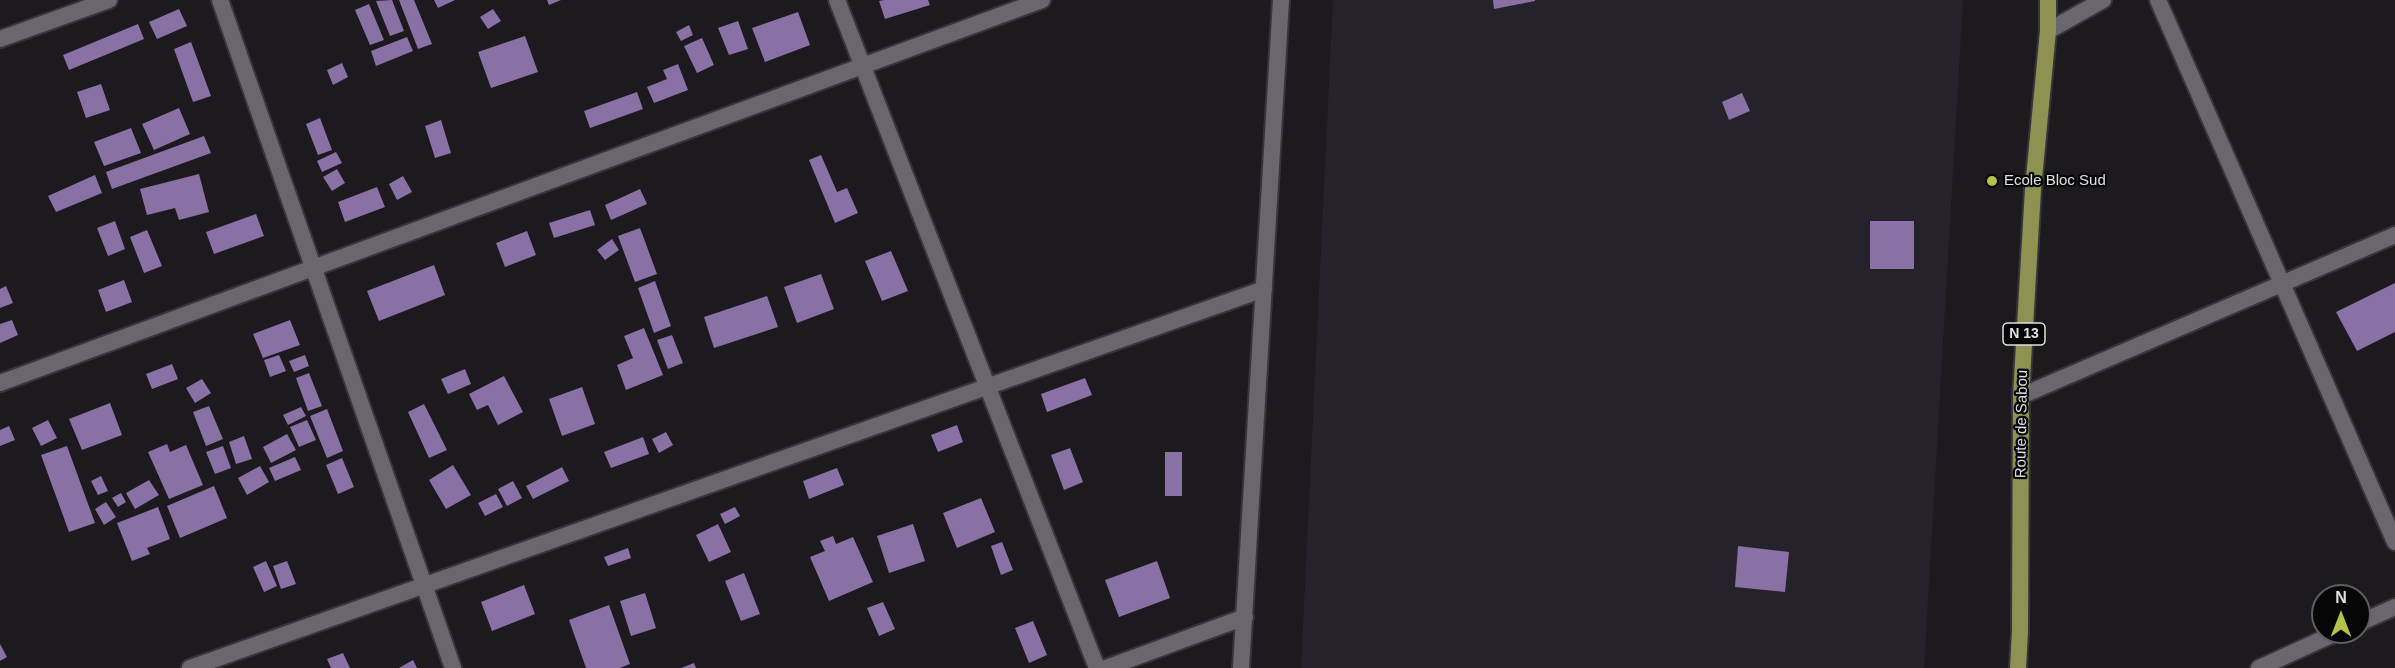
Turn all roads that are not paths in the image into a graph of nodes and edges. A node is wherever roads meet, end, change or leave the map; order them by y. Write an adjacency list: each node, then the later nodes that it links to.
1 (109, 0): 10 (street)
2 (220, 0): 13 (street)
3 (837, 0): 11 (street)
4 (1042, 0): 11 (street)
5 (1281, 0): 15 (street)
6 (2048, 0): 9 (main road, Route de Sabou / N 13)
7 (2103, 0): 9 (street)
8 (2158, 0): 14 (street)
9 (2048, 31): 18 (main road, Route de Sabou / N 13)
10 (0, 39)
11 (863, 66): 13 (street); 17 (street)
12 (2395, 235): 14 (street)
13 (314, 268): 16 (street); 20 (street)
14 (2282, 284): 18 (street); 19 (street)
15 (1264, 289): 17 (street); 22 (street)
16 (0, 383)
17 (988, 387): 20 (street); 27 (street)
18 (2020, 396): 30 (main road, Route de Sabou / N 13)
19 (2395, 542)
20 (424, 585): 25 (street); 26 (street)
21 (2395, 607): 23 (street)
22 (1245, 617): 28 (street); 29 (street)
23 (2371, 618)
24 (2312, 644): 31 (street)
25 (190, 668)
26 (453, 668)
27 (1097, 668)
28 (1106, 668)
29 (1241, 668)
30 (2018, 668)
31 (2259, 668)

